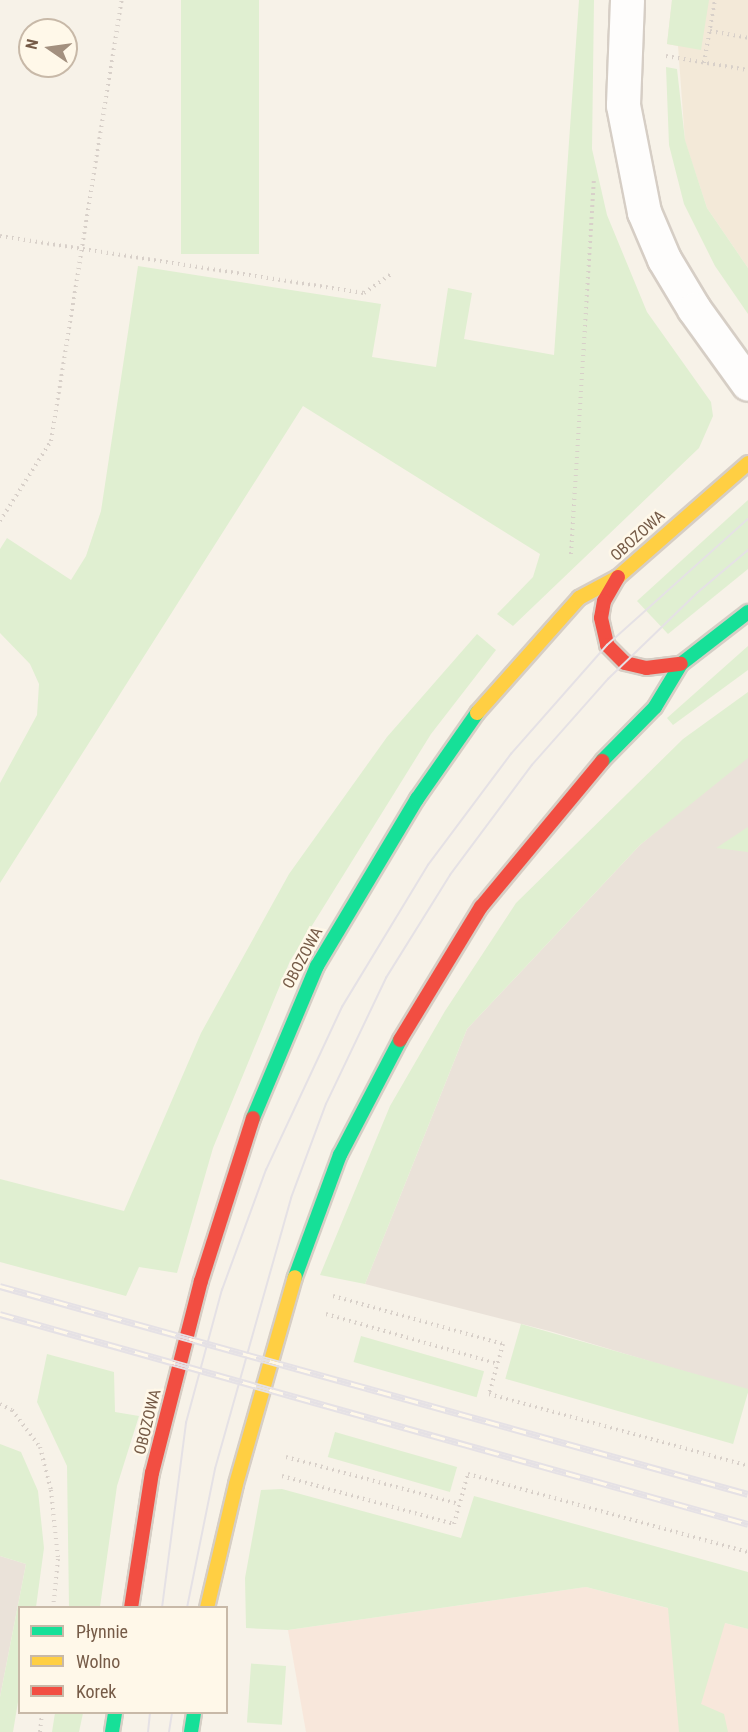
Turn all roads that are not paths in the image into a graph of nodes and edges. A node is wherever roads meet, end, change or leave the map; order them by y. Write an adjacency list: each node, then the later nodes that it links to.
1 (627, 0): 2 (street)
2 (748, 384)
3 (748, 463): 4 (street, OBOZOWA)
4 (618, 577): 6 (street); 7 (street, OBOZOWA)
5 (748, 612): 6 (street)
6 (681, 664): 8 (street)
7 (131, 1606)
8 (207, 1606)
9 (115, 1714): 11 (street)
10 (194, 1714): 12 (street)
11 (112, 1732)
12 (191, 1732)

